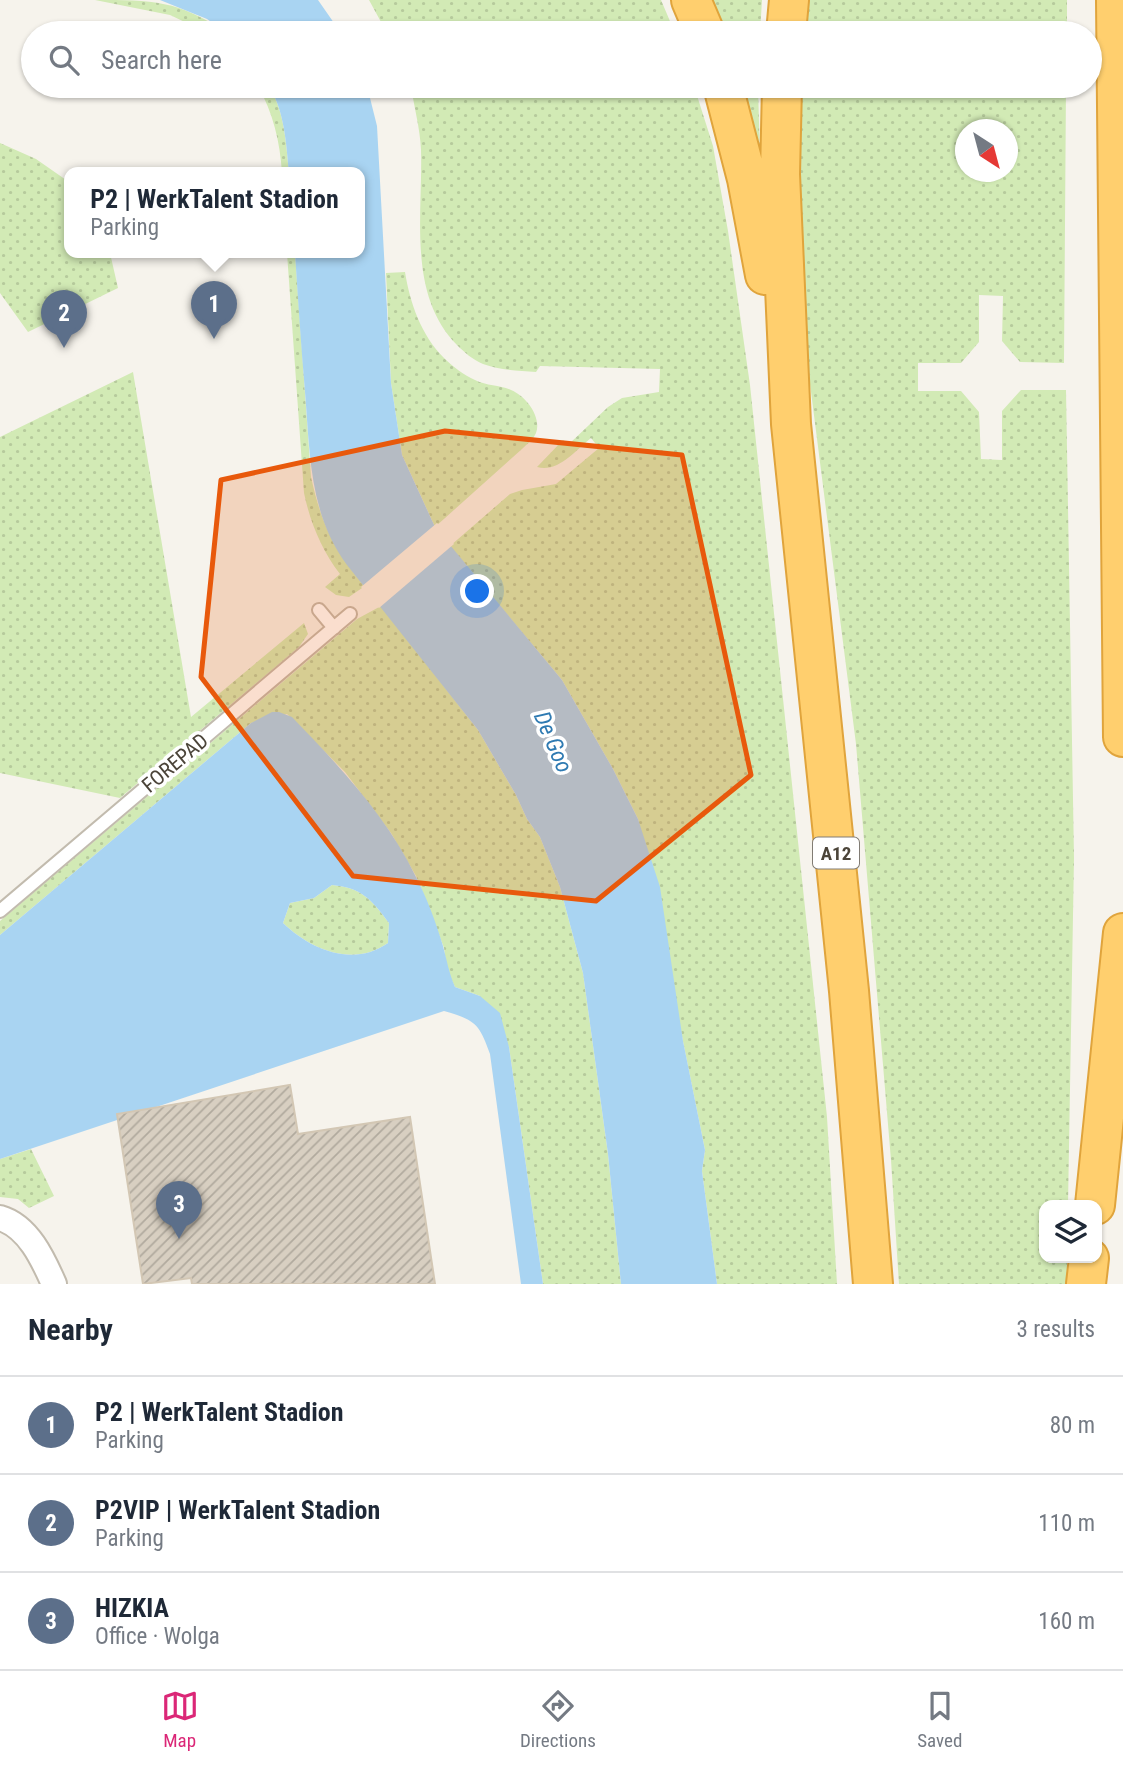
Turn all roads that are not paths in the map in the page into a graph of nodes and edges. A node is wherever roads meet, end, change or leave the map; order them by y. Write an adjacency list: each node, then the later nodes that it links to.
1 (691, 0): 4 (highway)
2 (789, 0): 5 (highway)
3 (1116, 0): 12 (highway)
4 (700, 21)
5 (787, 21)
6 (726, 98): 8 (highway, A12)
7 (782, 98): 8 (highway, A12)
8 (791, 424): 19 (highway, A12)
9 (319, 610): 11 (lane)
10 (350, 614): 11 (lane, FOREPAD)
11 (334, 628): 13 (lane, FOREPAD)
12 (1123, 737)
13 (0, 911)
14 (1123, 933): 15 (highway)
15 (1096, 1200)
16 (0, 1218): 18 (street)
17 (1088, 1263): 20 (highway)
18 (54, 1284)
19 (873, 1284)
20 (1086, 1284)

